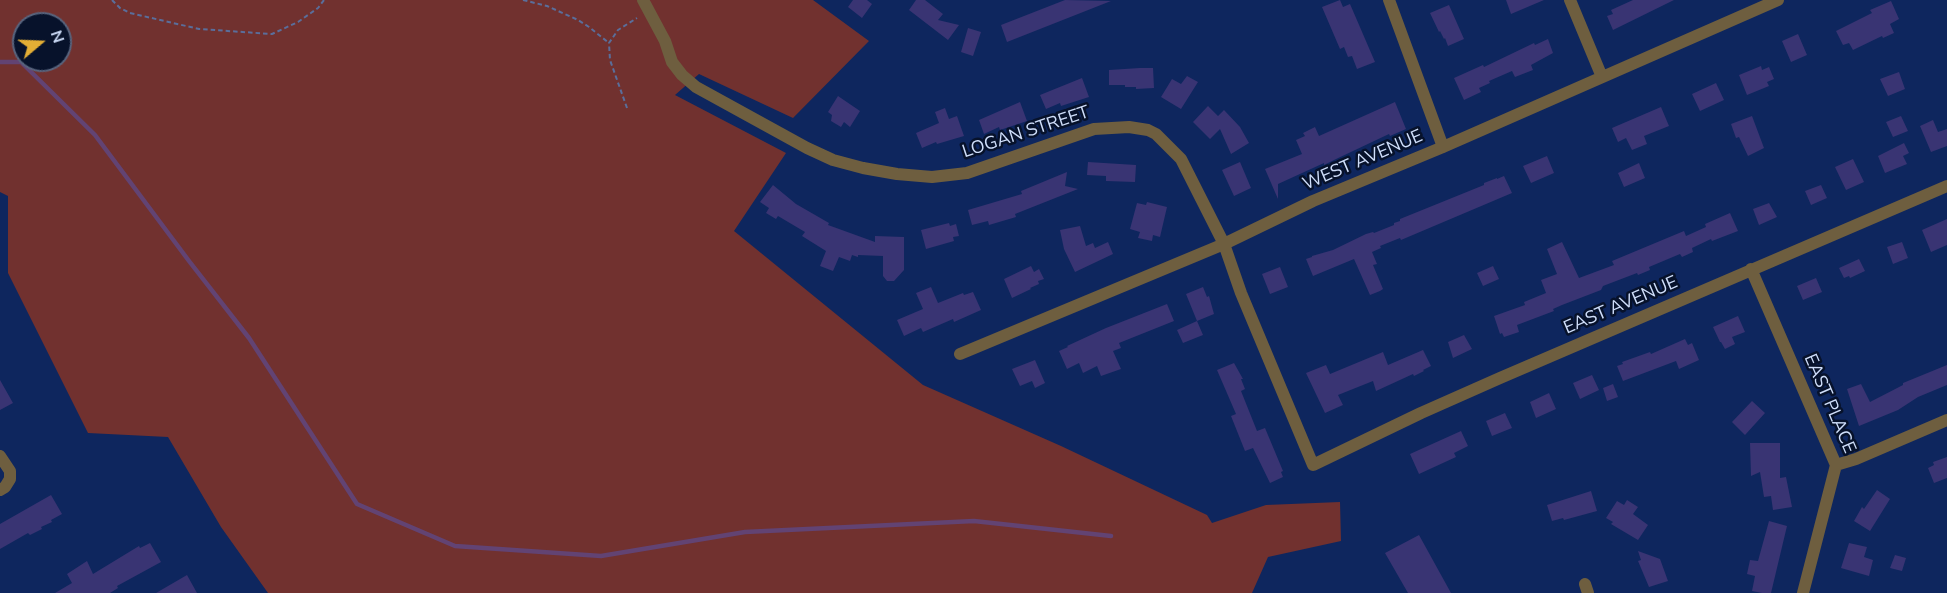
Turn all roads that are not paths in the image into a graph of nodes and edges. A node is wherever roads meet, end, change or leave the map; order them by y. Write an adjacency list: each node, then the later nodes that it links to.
1 (1389, 0): 6 (street)
2 (1570, 0): 5 (street)
3 (1778, 0): 5 (street, WEST AVENUE)
4 (647, 5): 8 (street, LOGAN STREET)
5 (1602, 77): 6 (street, WEST AVENUE)
6 (1443, 147): 8 (street, WEST AVENUE)
7 (1947, 186): 9 (street, EAST AVENUE)
8 (1224, 244): 10 (street, WEST AVENUE); 13 (street, LOGAN STREET)
9 (1751, 269): 13 (street, EAST AVENUE); 14 (street, EAST PLACE)
10 (960, 354)
11 (1947, 420): 14 (street)
12 (0, 456): 15 (street)
13 (1313, 465)
14 (1836, 465): 16 (street, EAST PLACE)
15 (0, 490)
16 (1803, 593)

